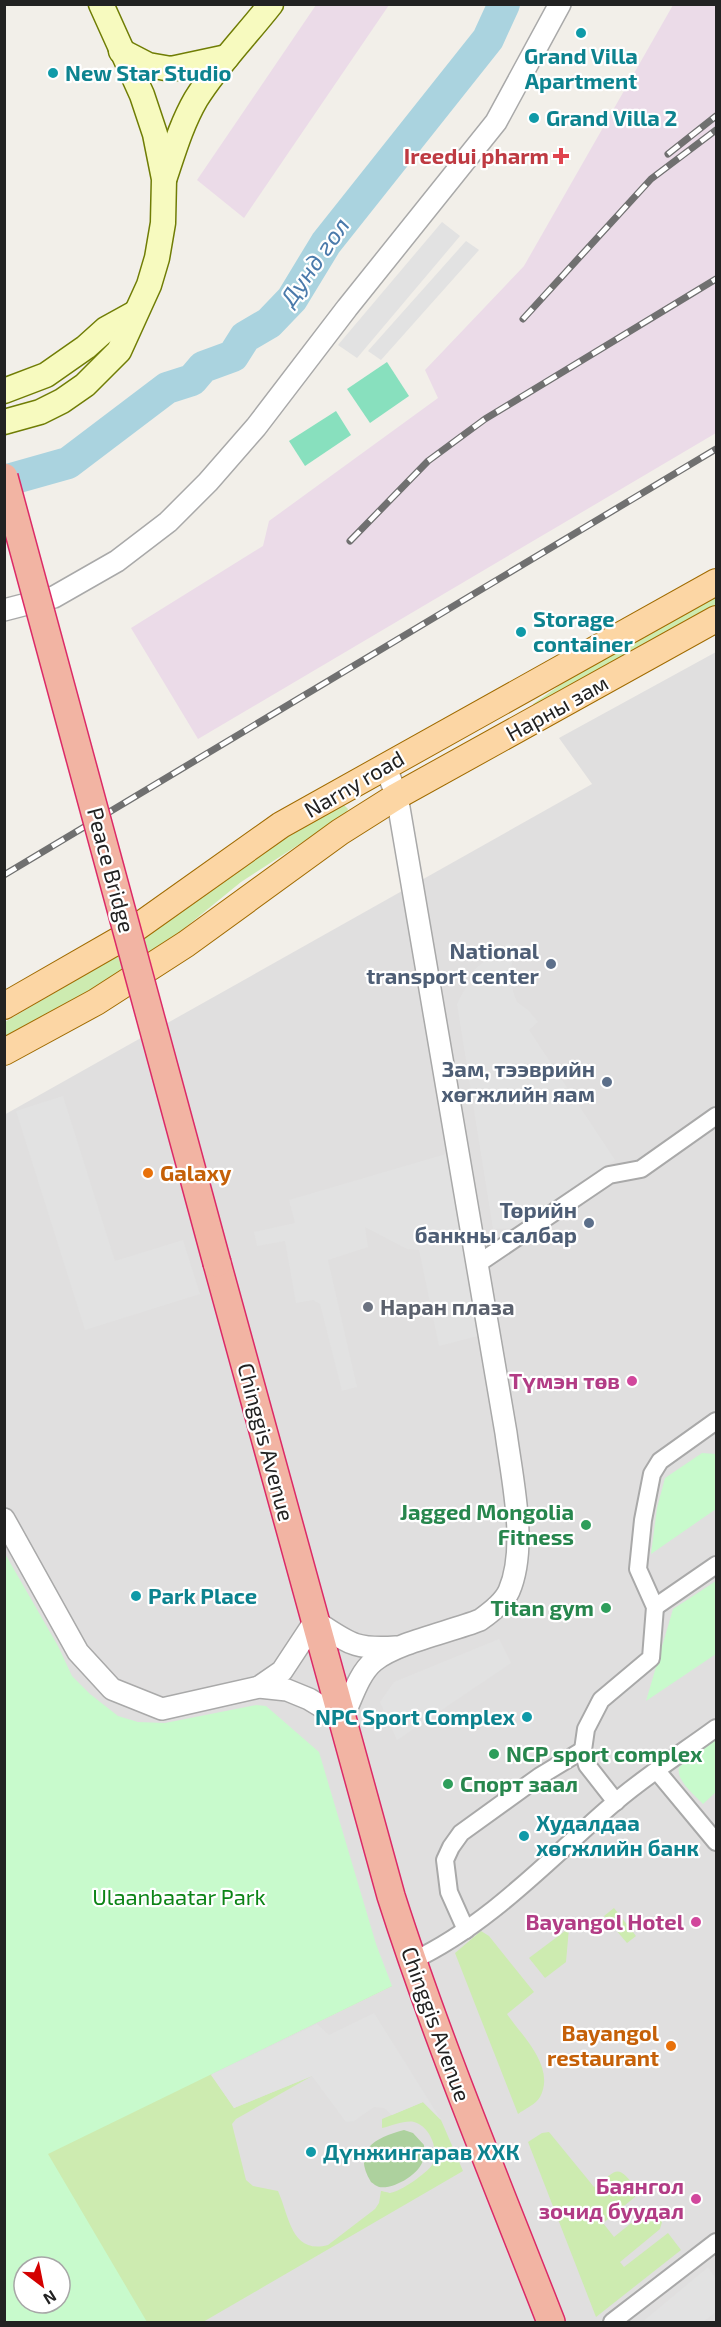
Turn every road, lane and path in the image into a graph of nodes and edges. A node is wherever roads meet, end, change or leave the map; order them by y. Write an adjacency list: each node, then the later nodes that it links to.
1 (102, 4): 4 (main road)
2 (271, 4): 5 (main road)
3 (560, 4): 12 (street)
4 (121, 51): 5 (main road); 6 (main road)
5 (226, 57): 6 (main road)
6 (164, 179): 7 (main road)
7 (135, 313): 8 (main road); 9 (main road)
8 (4, 392)
9 (4, 422)
10 (4, 477): 19 (highway, Peace Bridge, bridge)
11 (717, 582): 14 (main road, Narny road)
12 (4, 610)
13 (717, 619): 15 (main road, Нарны зам)
14 (385, 766): 15 (street); 16 (main road, Narny road)
15 (397, 796): 17 (main road, Narny road); 20 (street)
16 (4, 1006)
17 (4, 1052)
18 (717, 1116): 20 (street)
19 (218, 1263): 25 (highway, Chinggis Avenue)
20 (476, 1265): 26 (street)
21 (717, 1422): 24 (street)
22 (4, 1519): 27 (street)
23 (717, 1565): 24 (street)
24 (655, 1607): 30 (street)
25 (315, 1622): 26 (street); 27 (street); 28 (highway, Chinggis Avenue)
26 (402, 1647): 28 (street)
27 (260, 1687): 28 (street)
28 (342, 1719): 35 (highway, Chinggis Avenue)
29 (717, 1728): 31 (street)
30 (583, 1750): 32 (street); 34 (street)
31 (657, 1771): 32 (street); 33 (street)
32 (616, 1802): 34 (street)
33 (717, 1842)
34 (466, 1930): 35 (street)
35 (411, 1961): 37 (highway, Chinggis Avenue)
36 (717, 2242): 38 (street)
37 (551, 2322)
38 (612, 2322)

